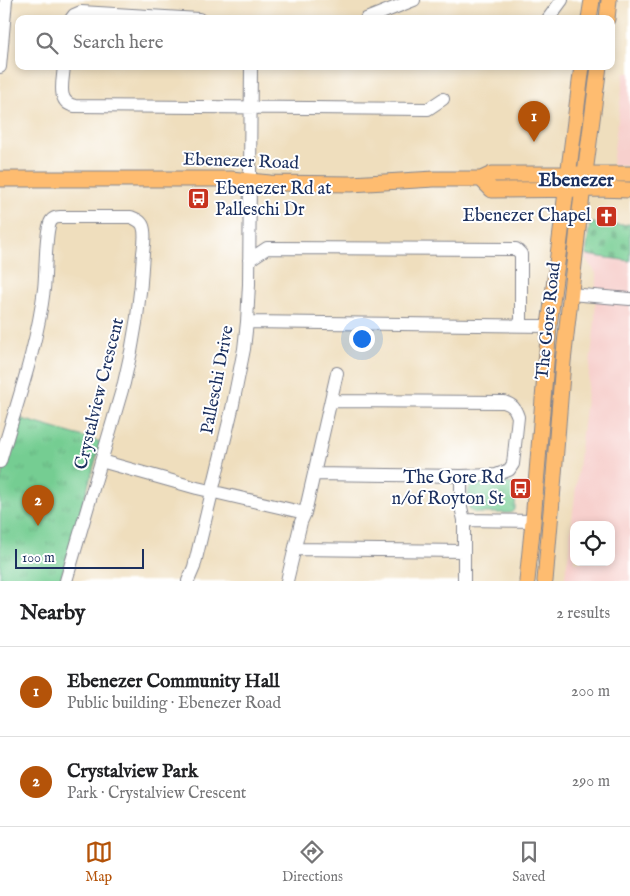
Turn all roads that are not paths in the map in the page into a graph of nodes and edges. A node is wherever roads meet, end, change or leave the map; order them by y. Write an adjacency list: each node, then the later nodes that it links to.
1 (6, 0): 12 (street)
2 (414, 0): 8 (street)
3 (562, 0): 9 (street)
4 (592, 0): 10 (main road)
5 (609, 0): 11 (main road)
6 (74, 15): 7 (street)
7 (132, 15)
8 (376, 15)
9 (551, 15)
10 (590, 15)
11 (607, 15)
12 (0, 67)
13 (64, 70): 18 (street)
14 (250, 70): 18 (street, Palleschi Drive)
15 (581, 70): 19 (main road, The Gore Road)
16 (598, 70): 20 (main road, The Gore Road)
17 (443, 98): 18 (street)
18 (250, 108): 24 (street, Palleschi Drive)
19 (568, 173): 20 (main road, Ebenezer Road); 23 (main road, Ebenezer Road); 25 (main road, The Gore Road)
20 (585, 173): 21 (main road, Ebenezer Road); 26 (main road, The Gore Road)
21 (630, 174)
22 (0, 179): 24 (main road, Ebenezer Road)
23 (481, 179): 24 (main road, Ebenezer Road); 25 (main road, Ebenezer Road)
24 (250, 181): 28 (street, Palleschi Drive)
25 (566, 189): 26 (main road, Ebenezer Road); 35 (main road, The Gore Road)
26 (583, 189): 27 (main road, Ebenezer Road); 31 (main road, The Gore Road)
27 (630, 190)
28 (250, 234): 29 (street); 30 (street, Palleschi Drive)
29 (267, 248): 30 (street); 34 (street)
30 (249, 260): 33 (street, Palleschi Drive)
31 (570, 294): 32 (street); 53 (main road, The Gore Road)
32 (630, 299)
33 (247, 322): 34 (street); 42 (street, Palleschi Drive)
34 (521, 325): 35 (street)
35 (549, 326): 45 (main road, The Gore Road)
36 (337, 373): 37 (street)
37 (331, 401): 40 (street); 41 (street)
38 (101, 461): 39 (street, Crystalview Crescent); 42 (street); 48 (street, Crystalview Crescent)
39 (0, 462)
40 (314, 474): 41 (street); 43 (street)
41 (461, 476): 44 (street)
42 (212, 492): 43 (street); 49 (street, Palleschi Drive)
43 (305, 512): 46 (street)
44 (464, 520): 45 (street); 47 (street)
45 (533, 521): 52 (main road, The Gore Road)
46 (295, 549): 47 (street); 50 (street)
47 (464, 551): 51 (street)
48 (66, 581)
49 (188, 581)
50 (287, 581)
51 (464, 581)
52 (527, 581)
53 (545, 581)

